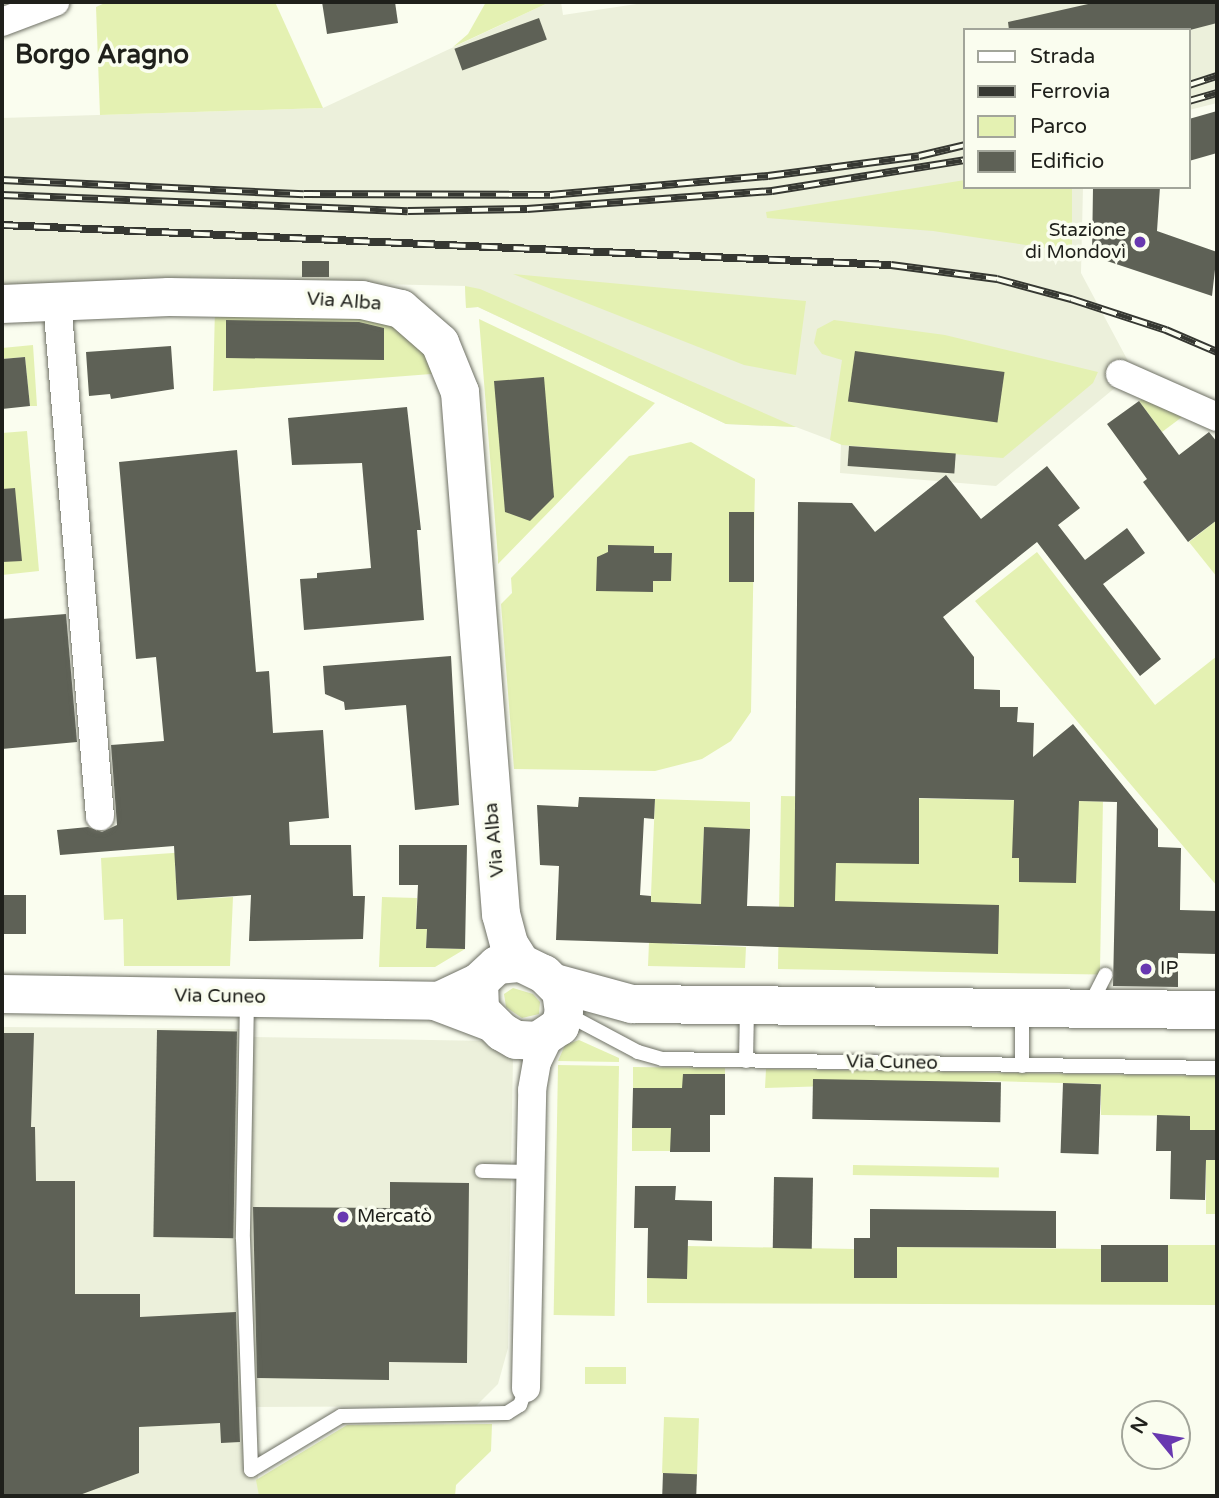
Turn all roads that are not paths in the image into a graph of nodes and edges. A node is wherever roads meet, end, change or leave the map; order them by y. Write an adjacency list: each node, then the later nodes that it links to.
1 (55, 2): 2 (street)
2 (2, 23)
3 (57, 300): 4 (main road, Via Alba); 7 (street); 8 (main road, Via Alba)
4 (2, 304)
5 (1118, 373): 6 (street)
6 (1217, 417)
7 (100, 816)
8 (496, 972): 10 (main road); 13 (main road, Via Cuneo); 19 (main road)
9 (1105, 975): 17 (lane)
10 (555, 983): 14 (main road); 19 (main road)
11 (2, 994): 12 (main road, Via Cuneo)
12 (247, 997): 13 (main road, Via Cuneo); 25 (lane)
13 (439, 1001): 19 (main road, Via Cuneo)
14 (632, 1004): 15 (main road); 19 (main road)
15 (747, 1005): 16 (main road); 20 (lane)
16 (1022, 1008): 17 (main road); 21 (lane)
17 (1088, 1009): 18 (main road)
18 (1207, 1013)
19 (538, 1029): 20 (lane, Via Cuneo); 24 (street)
20 (746, 1060): 21 (lane, Via Cuneo)
21 (1022, 1066): 22 (lane, Via Cuneo)
22 (1217, 1068)
23 (482, 1171): 24 (lane)
24 (531, 1172): 25 (street)
25 (526, 1388)

